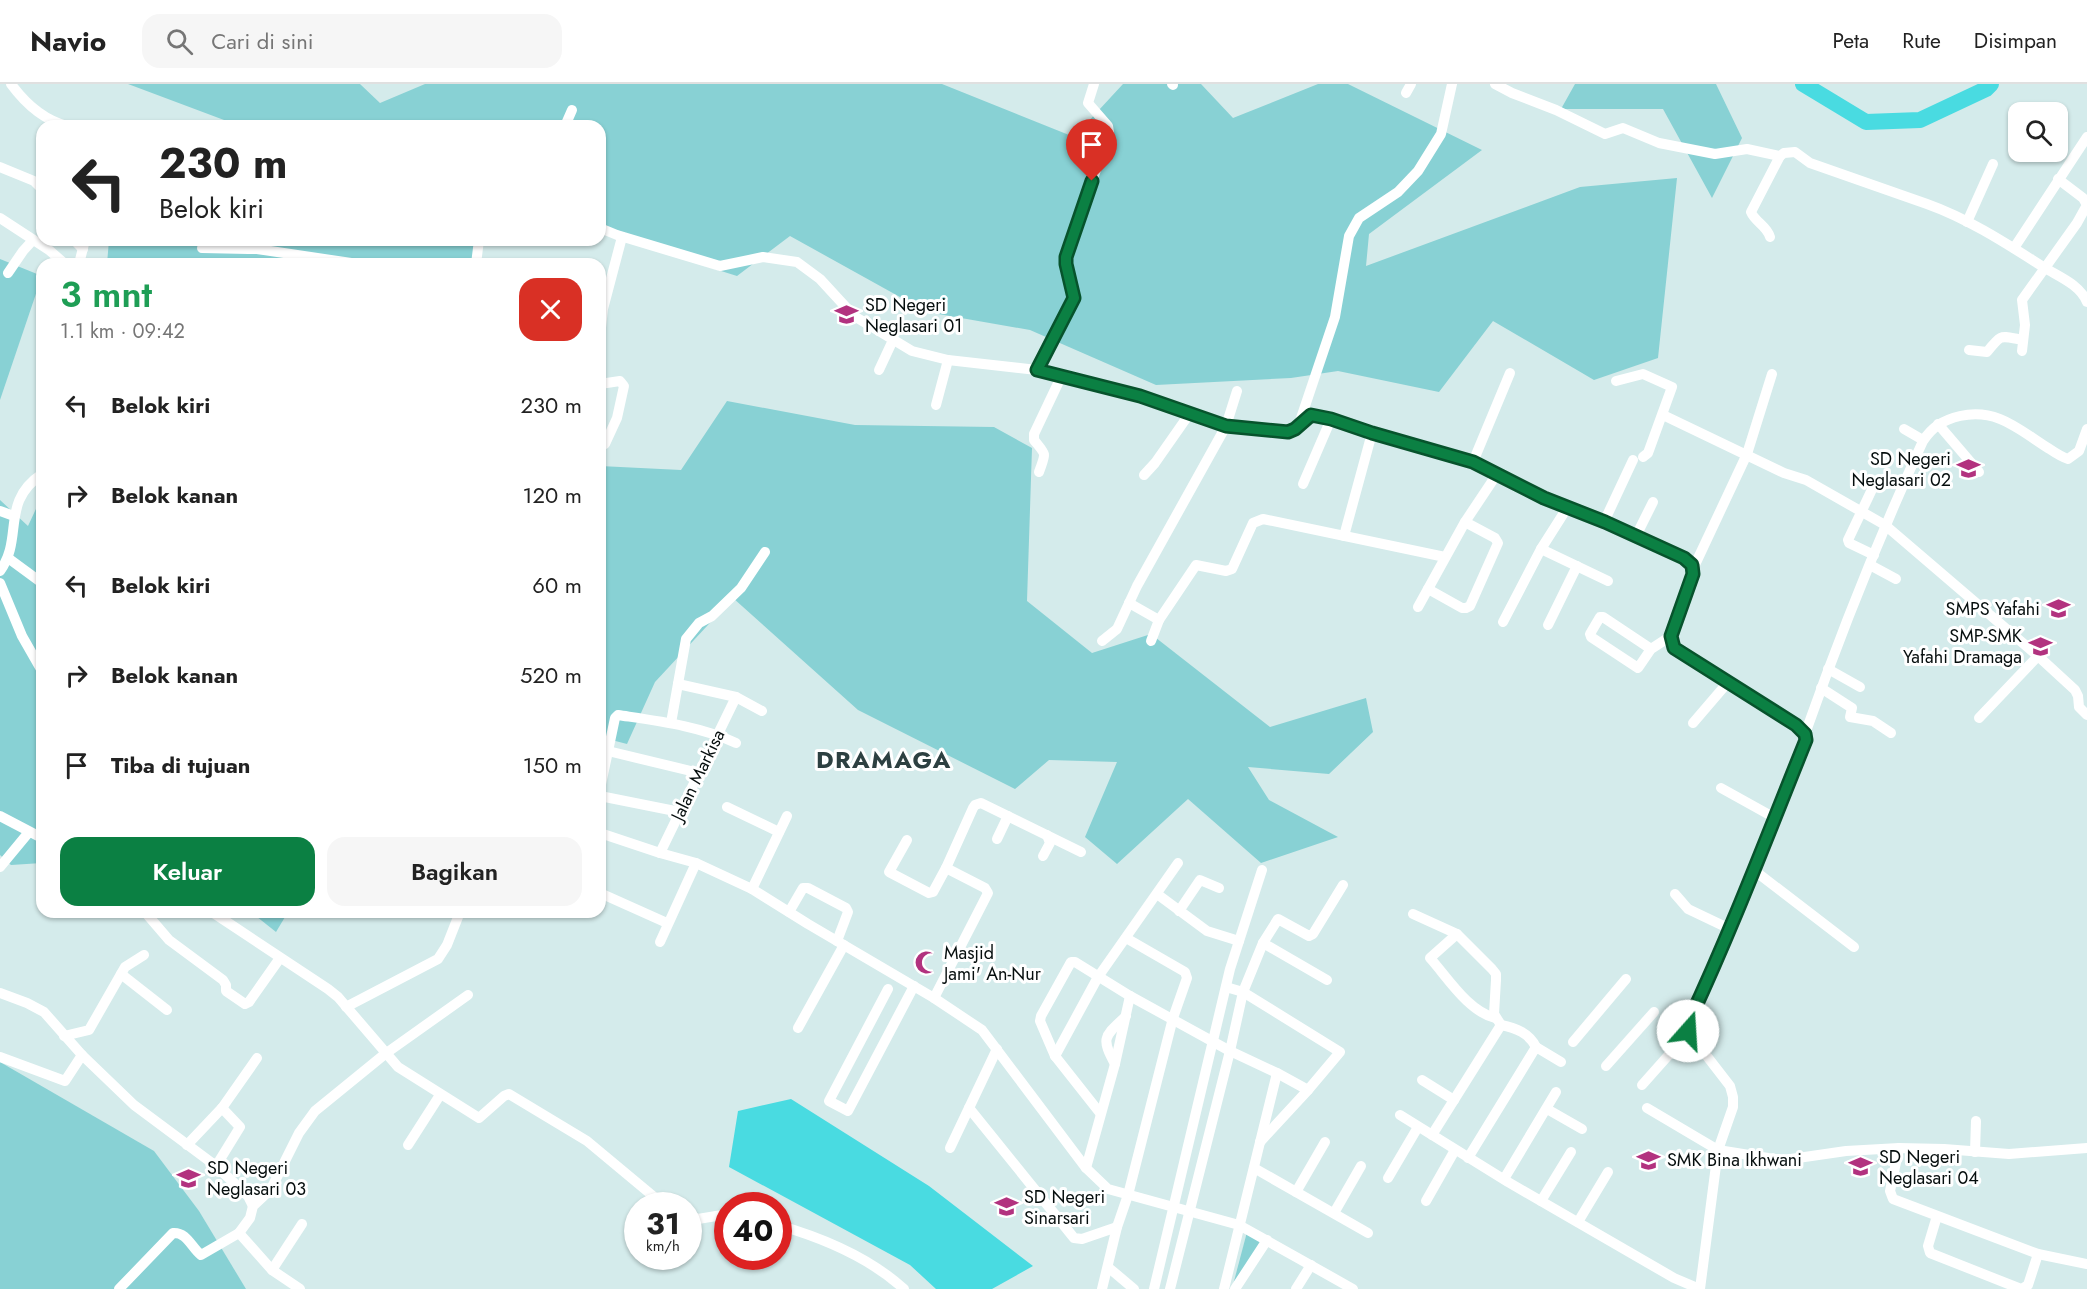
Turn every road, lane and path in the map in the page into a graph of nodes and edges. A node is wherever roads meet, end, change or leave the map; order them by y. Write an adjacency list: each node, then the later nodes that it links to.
1 (11, 84): 6 (street)
2 (1094, 84): 36 (street)
3 (1452, 84): 48 (street)
4 (1495, 84): 9 (street)
5 (572, 110): 7 (street)
6 (50, 120)
7 (568, 120)
8 (2087, 137): 12 (street)
9 (1780, 156): 15 (street); 18 (street)
10 (1993, 164): 15 (street)
11 (0, 167): 13 (street)
12 (2058, 179): 25 (street); 28 (street)
13 (36, 183)
14 (0, 218): 19 (street)
15 (1967, 222): 25 (street)
16 (606, 231): 17 (street)
17 (621, 237): 30 (street); 32 (street)
18 (1770, 237)
19 (33, 240): 20 (street); 29 (street)
20 (36, 242)
21 (43, 246): 26 (street)
22 (233, 246): 24 (street)
23 (251, 246): 27 (street)
24 (202, 248)
25 (2014, 248): 28 (street)
26 (58, 258)
27 (318, 258)
28 (2046, 268): 31 (street); 33 (street)
29 (8, 273)
30 (606, 294)
31 (2087, 302)
32 (893, 340): 34 (street); 35 (street)
33 (1969, 350)
34 (948, 360): 36 (street); 43 (street)
35 (879, 370)
36 (1037, 370): 39 (street)
37 (1510, 373): 56 (street)
38 (1772, 374): 55 (street)
39 (1061, 377): 44 (street); 57 (street)
40 (1617, 381): 45 (street)
41 (606, 383): 54 (street)
42 (1237, 391): 49 (street)
43 (936, 405)
44 (1190, 413): 49 (street); 60 (street)
45 (1663, 415): 55 (street); 70 (street)
46 (1331, 419): 48 (street); 52 (street); 63 (street)
47 (1938, 424): 51 (street); 53 (street); 58 (street)
48 (1299, 425): 49 (street)
49 (1226, 426): 87 (street)
50 (1904, 429): 53 (street)
51 (2087, 429)
52 (1372, 433): 56 (street); 72 (street)
53 (1923, 440): 71 (street)
54 (606, 442)
55 (1746, 454): 67 (street); 80 (street)
56 (1473, 462): 59 (street)
57 (1039, 472)
58 (1979, 472)
59 (1497, 474): 65 (street); 69 (street)
60 (1144, 475)
61 (36, 478): 68 (street)
62 (1875, 483): 67 (street)
63 (1303, 484)
64 (1653, 502): 73 (street)
65 (1567, 508): 70 (street); 74 (street)
66 (0, 511): 68 (street)
67 (1863, 511): 71 (street); 78 (street)
68 (14, 516): 77 (street)
69 (1465, 522): 76 (street); 86 (street)
70 (1605, 522): 73 (street)
71 (1885, 525): 78 (street); 96 (street)
72 (1344, 536): 76 (street); 89 (street)
73 (1636, 536): 80 (street)
74 (1541, 549): 79 (street); 90 (street)
75 (765, 552): 100 (street)
76 (1445, 557): 86 (street)
77 (8, 558): 81 (street); 82 (street)
78 (1872, 560): 83 (street); 98 (street)
79 (1577, 566): 84 (street); 91 (street)
80 (1694, 569): 92 (street)
81 (0, 572)
82 (36, 579)
83 (1896, 579)
84 (1608, 581)
85 (0, 582): 97 (street)
86 (1428, 589): 88 (street)
87 (1129, 603): 89 (street); 93 (street)
88 (1418, 607)
89 (1160, 620): 94 (street)
90 (1503, 622)
91 (1548, 625)
92 (1671, 636): 95 (street); 99 (street)
93 (1102, 641)
94 (1151, 641)
95 (1652, 649): 95 (street)
96 (2038, 656): 105 (street); 106 (street)
97 (36, 660)
98 (1828, 669): 101 (street); 102 (street)
99 (1729, 681): 108 (street); 111 (street)
100 (678, 684): 103 (street); 107 (street)
101 (1860, 687)
102 (1821, 688): 109 (street); 111 (street)
103 (736, 697): 104 (street); 110 (street, Jalan Markisa)
104 (762, 711)
105 (2087, 715)
106 (1980, 718)
107 (671, 723): 110 (street); 113 (street)
108 (1693, 723)
109 (1891, 733)
110 (718, 734): 112 (street); 115 (street, Jalan Markisa)
111 (1805, 734): 123 (street)
112 (736, 743)
113 (608, 751): 114 (street); 115 (street)
114 (606, 760)
115 (699, 773): 119 (street, Jalan Markisa)
116 (1721, 788): 123 (street)
117 (606, 797): 119 (street)
118 (727, 807): 125 (street)
119 (680, 812): 132 (street, Jalan Markisa)
120 (0, 816): 124 (street)
121 (788, 816): 125 (street)
122 (1008, 816): 127 (street); 129 (street); 137 (street)
123 (1775, 818): 139 (street)
124 (29, 832): 126 (street); 136 (street)
125 (779, 832): 142 (street)
126 (36, 835)
127 (1047, 835): 131 (street); 133 (street)
128 (606, 836): 132 (street)
129 (997, 839)
130 (908, 840): 137 (street)
131 (1081, 852)
132 (660, 854): 134 (street)
133 (1043, 856)
134 (696, 862): 142 (street); 152 (street)
135 (1178, 863): 143 (street)
136 (0, 867)
137 (946, 868): 174 (street)
138 (1262, 870): 156 (street)
139 (1755, 871): 153 (street); 160 (street)
140 (1343, 885): 159 (street)
141 (1219, 888): 146 (street)
142 (752, 889): 147 (street)
143 (1157, 894): 146 (street); 155 (street)
144 (1675, 894): 153 (street)
145 (606, 896): 152 (street)
146 (1179, 911): 156 (street)
147 (789, 912): 158 (street); 158 (street)
148 (1413, 914): 154 (street)
149 (150, 918): 162 (street)
150 (221, 918): 162 (street)
151 (458, 918): 175 (street)
152 (667, 923): 157 (street)
153 (1730, 929): 220 (street)
154 (1457, 934): 179 (street); 179 (street)
155 (1126, 938): 164 (street); 178 (street)
156 (1239, 940): 168 (street)
157 (660, 942)
158 (840, 943): 167 (street); 180 (street)
159 (1263, 943): 166 (street); 170 (street)
160 (1854, 946)
161 (144, 955): 163 (street)
162 (280, 958): 175 (street)
163 (121, 974): 176 (street); 182 (street)
164 (1098, 977): 173 (street); 190 (street); 190 (street)
165 (1626, 979): 184 (street)
166 (1327, 980)
167 (914, 986): 169 (street); 174 (street)
168 (1226, 987): 170 (street); 183 (street)
169 (888, 989)
170 (1243, 992): 187 (street); 198 (street)
171 (0, 993): 182 (street)
172 (468, 995): 188 (street)
173 (1130, 996): 178 (street); 206 (street)
174 (934, 998): 186 (street)
175 (346, 1007): 188 (street)
176 (167, 1010)
177 (1654, 1012): 194 (street)
178 (1173, 1018): 183 (street); 233 (street)
179 (1498, 1021): 185 (street); 201 (street)
180 (798, 1028)
181 (1674, 1032): 197 (street)
182 (64, 1036): 189 (street)
183 (1212, 1041): 187 (street); 237 (street)
184 (1573, 1042)
185 (1536, 1047): 193 (street); 223 (street)
186 (997, 1050): 203 (street); 226 (street)
187 (1230, 1051): 195 (street); 238 (street)
188 (385, 1054): 200 (street); 236 (street)
189 (82, 1055): 191 (street); 214 (street)
190 (1055, 1056): 206 (street)
191 (0, 1057)
192 (257, 1058): 202 (street)
193 (1562, 1062)
194 (1606, 1066)
195 (1277, 1072): 198 (street); 212 (street)
196 (1422, 1080): 201 (street)
197 (1642, 1085)
198 (1308, 1090): 212 (street)
199 (1556, 1092): 205 (street)
200 (440, 1095): 215 (street); 231 (street)
201 (1454, 1100): 211 (street)
202 (222, 1108): 214 (street); 224 (street)
203 (969, 1108): 216 (street); 244 (street)
204 (1647, 1108): 220 (street)
205 (1547, 1109): 210 (street); 230 (street)
206 (1100, 1113): 226 (street)
207 (1400, 1115): 209 (street)
208 (1976, 1121): 222 (street)
209 (1418, 1127): 211 (street); 229 (street)
210 (1582, 1129)
211 (1432, 1135): 219 (street)
212 (1260, 1142): 227 (street)
213 (1325, 1142): 232 (street)
214 (187, 1145): 224 (street)
215 (408, 1145)
216 (950, 1148)
217 (1899, 1148): 220 (street); 222 (street); 240 (street)
218 (2087, 1148): 222 (street)
219 (1455, 1150): 223 (street); 234 (street)
220 (1719, 1150): 265 (street)
221 (1570, 1152): 235 (street)
222 (1975, 1152)
223 (1468, 1158): 230 (street)
224 (216, 1166): 236 (street)
225 (1360, 1166): 239 (street)
226 (1086, 1168): 233 (street)
227 (1254, 1168): 232 (street); 243 (street)
228 (1608, 1172): 241 (street)
229 (1388, 1178)
230 (1504, 1179): 235 (street)
231 (648, 1192)
232 (1296, 1192): 239 (street)
233 (1128, 1195): 237 (street); 244 (street)
234 (1426, 1201)
235 (1541, 1201): 241 (street)
236 (253, 1206): 246 (street)
237 (1173, 1206): 238 (street); 259 (street)
238 (1191, 1210): 243 (street); 260 (street)
239 (1334, 1213): 247 (street)
240 (1937, 1216): 249 (street); 266 (street)
241 (1578, 1222): 265 (street)
242 (302, 1224): 253 (street)
243 (1239, 1226): 248 (street); 261 (street)
244 (1117, 1227): 252 (street)
245 (792, 1229): 256 (street)
246 (239, 1233): 253 (street); 254 (street)
247 (1368, 1233)
248 (1267, 1240): 251 (street); 262 (street)
249 (2038, 1254): 250 (street); 266 (street)
250 (2087, 1264)
251 (1311, 1265): 263 (street); 264 (street)
252 (1108, 1268): 257 (street); 258 (street)
253 (273, 1270): 255 (street)
254 (119, 1289)
255 (299, 1289)
256 (904, 1289)
257 (1102, 1289)
258 (1134, 1289)
259 (1154, 1289)
260 (1170, 1289)
261 (1224, 1289)
262 (1235, 1289)
263 (1296, 1289)
264 (1353, 1289)
265 (1700, 1289)
266 (2021, 1289)

